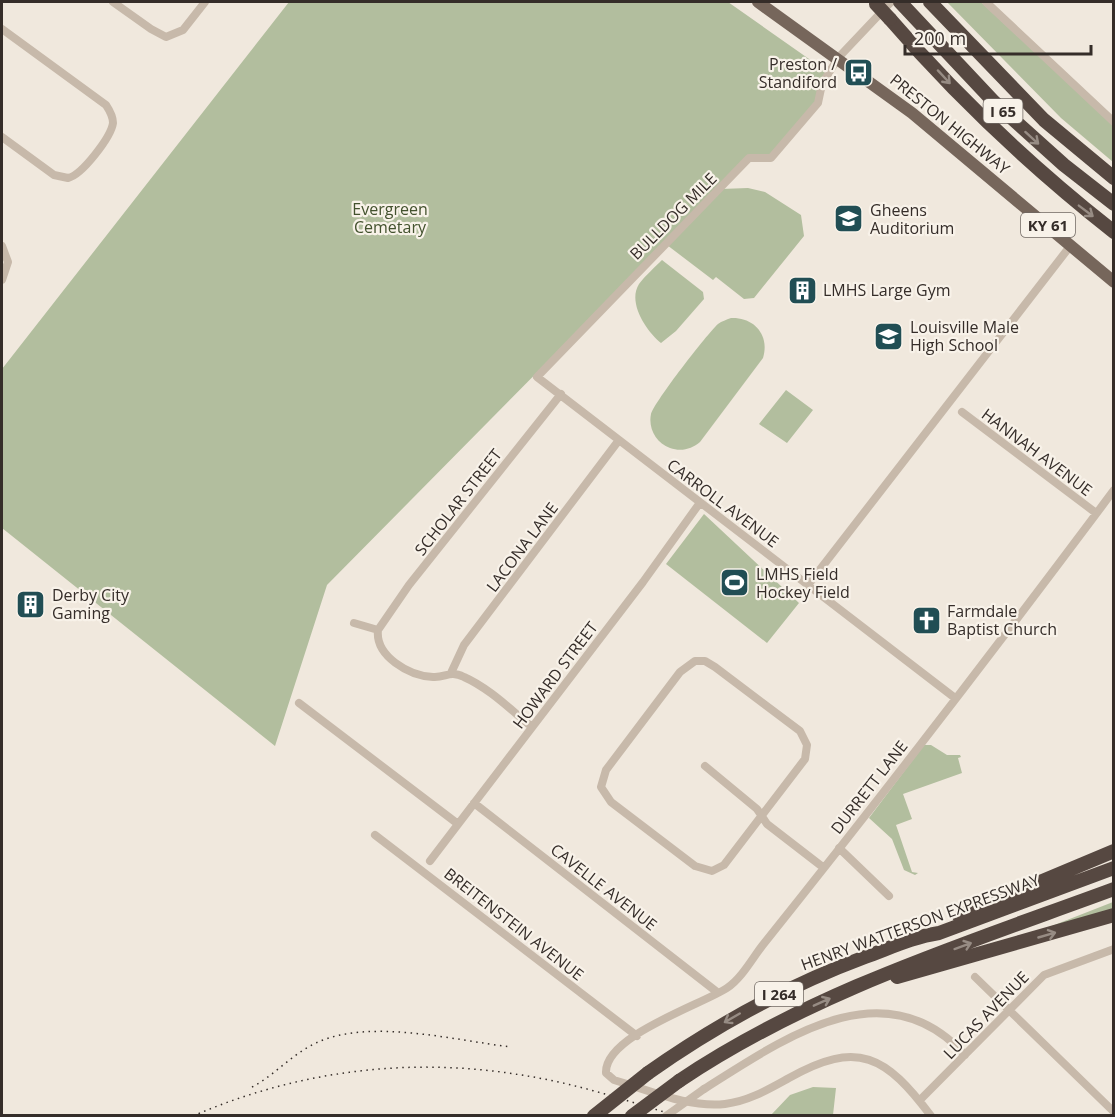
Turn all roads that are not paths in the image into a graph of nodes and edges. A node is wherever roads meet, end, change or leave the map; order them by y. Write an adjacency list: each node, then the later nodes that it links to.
1 (113, 2): 2 (street)
2 (205, 2)
3 (758, 2): 9 (main road, PRESTON HIGHWAY / KY 61)
4 (930, 2): 12 (highway, I 65)
5 (986, 2): 10 (street)
6 (875, 3): 14 (highway, one-way to 14, bridge)
7 (898, 3): 9 (street); 13 (highway, I 65, one-way to 13)
8 (2, 29): 11 (street)
9 (838, 58): 15 (main road, PRESTON HIGHWAY / KY 61); 19 (street, BULLDOG MILE)
10 (1113, 122)
11 (2, 137)
12 (1113, 178)
13 (1113, 204)
14 (1113, 232)
15 (1071, 245): 18 (main road, PRESTON HIGHWAY / KY 61); 25 (street)
16 (2, 246): 17 (street)
17 (2, 280)
18 (1113, 282)
19 (561, 393): 21 (street, CARROLL AVENUE); 27 (street, SCHOLAR STREET)
20 (962, 412): 24 (street, HANNAH AVENUE)
21 (619, 440): 23 (street, CARROLL AVENUE); 28 (street, LACONA LANE)
22 (1113, 490): 24 (street, DURRETT LANE)
23 (699, 504): 25 (street, CARROLL AVENUE); 31 (street, HOWARD STREET)
24 (1096, 513): 29 (street, DURRETT LANE)
25 (808, 585): 29 (street, CARROLL AVENUE)
26 (354, 623): 27 (street)
27 (378, 630): 28 (street)
28 (451, 673): 31 (street)
29 (955, 698): 37 (street, DURRETT LANE)
30 (299, 703): 35 (street)
31 (532, 727): 33 (street, HOWARD STREET)
32 (705, 766): 34 (street)
33 (474, 803): 35 (street, HOWARD STREET); 49 (street, CAVELLE AVENUE)
34 (762, 817): 34 (street); 40 (street)
35 (458, 824): 39 (street, HOWARD STREET)
36 (375, 835): 51 (street, BREITENSTEIN AVENUE)
37 (839, 848): 40 (street, DURRETT LANE); 43 (street)
38 (1113, 851): 45 (highway)
39 (429, 861)
40 (824, 868): 49 (street, DURRETT LANE)
41 (1113, 868): 45 (highway, HENRY WATTERSON EXPRESSWAY / I 264)
42 (1113, 889): 48 (highway, I 264, one-way to 42)
43 (890, 896)
44 (1113, 915): 48 (highway, one-way to 44)
45 (920, 936): 55 (highway, HENRY WATTERSON EXPRESSWAY / I 264, one-way to 55, bridge)
46 (1113, 949): 50 (street, LUCAS AVENUE)
47 (975, 977): 50 (street)
48 (869, 982): 56 (highway, I 264, one-way to 48, bridge)
49 (717, 992): 51 (street, DURRETT LANE)
50 (1009, 1011): 52 (street, LUCAS AVENUE); 54 (street)
51 (637, 1036): 53 (street, DURRETT LANE)
52 (965, 1055): 53 (street, LUCAS AVENUE); 57 (street, bridge)
53 (920, 1100): 58 (street)
54 (1113, 1112)
55 (594, 1116)
56 (632, 1116)
57 (666, 1116)
58 (931, 1116)

